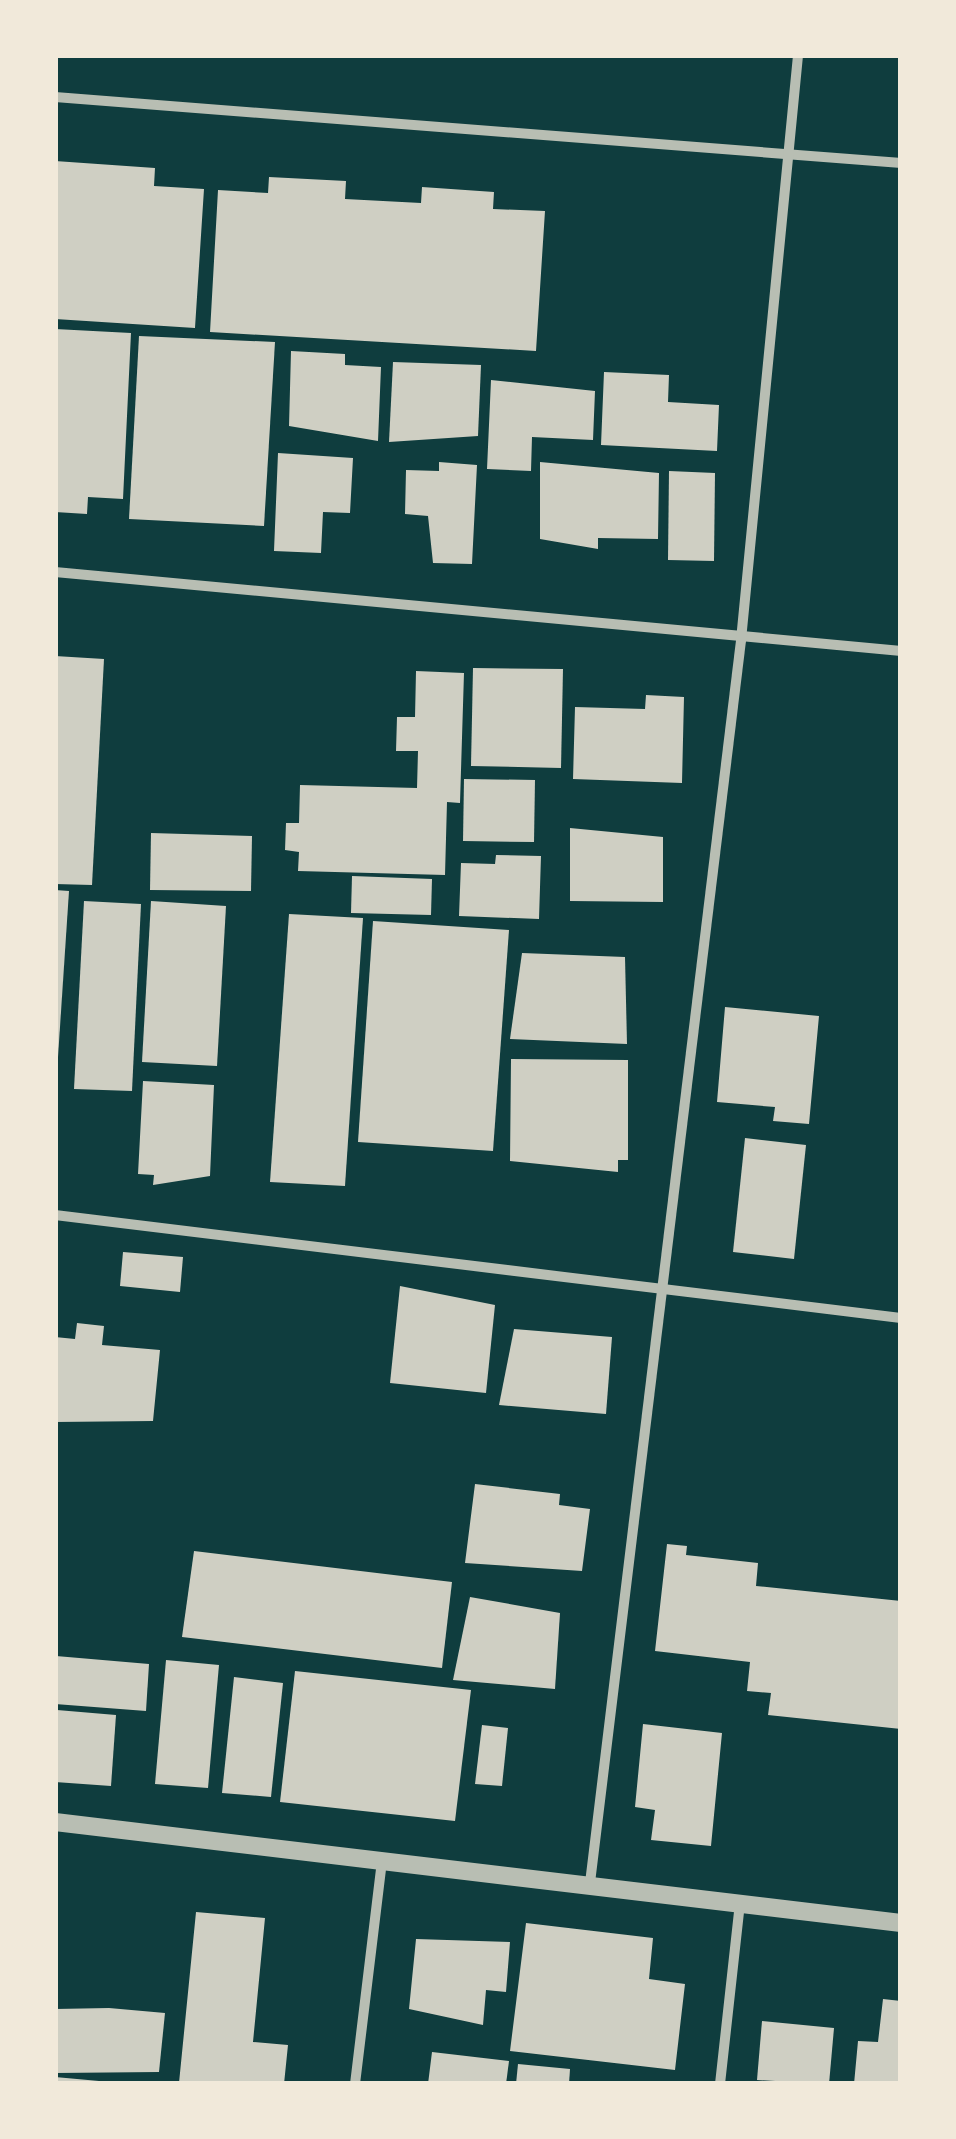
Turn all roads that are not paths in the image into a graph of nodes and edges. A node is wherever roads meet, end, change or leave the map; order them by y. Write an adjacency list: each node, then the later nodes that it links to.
1 (798, 55): 3 (street)
2 (55, 97): 3 (street)
3 (786, 155): 4 (street); 6 (street)
4 (901, 162)
5 (55, 572): 6 (street)
6 (741, 640): 7 (street); 9 (street)
7 (901, 651)
8 (55, 1214): 9 (street)
9 (655, 1289): 10 (street); 13 (street)
10 (901, 1318)
11 (55, 1822): 12 (street)
12 (382, 1861): 13 (street); 16 (street)
13 (590, 1883): 14 (street)
14 (740, 1904): 15 (street); 17 (street)
15 (901, 1923)
16 (354, 2084)
17 (720, 2084)

